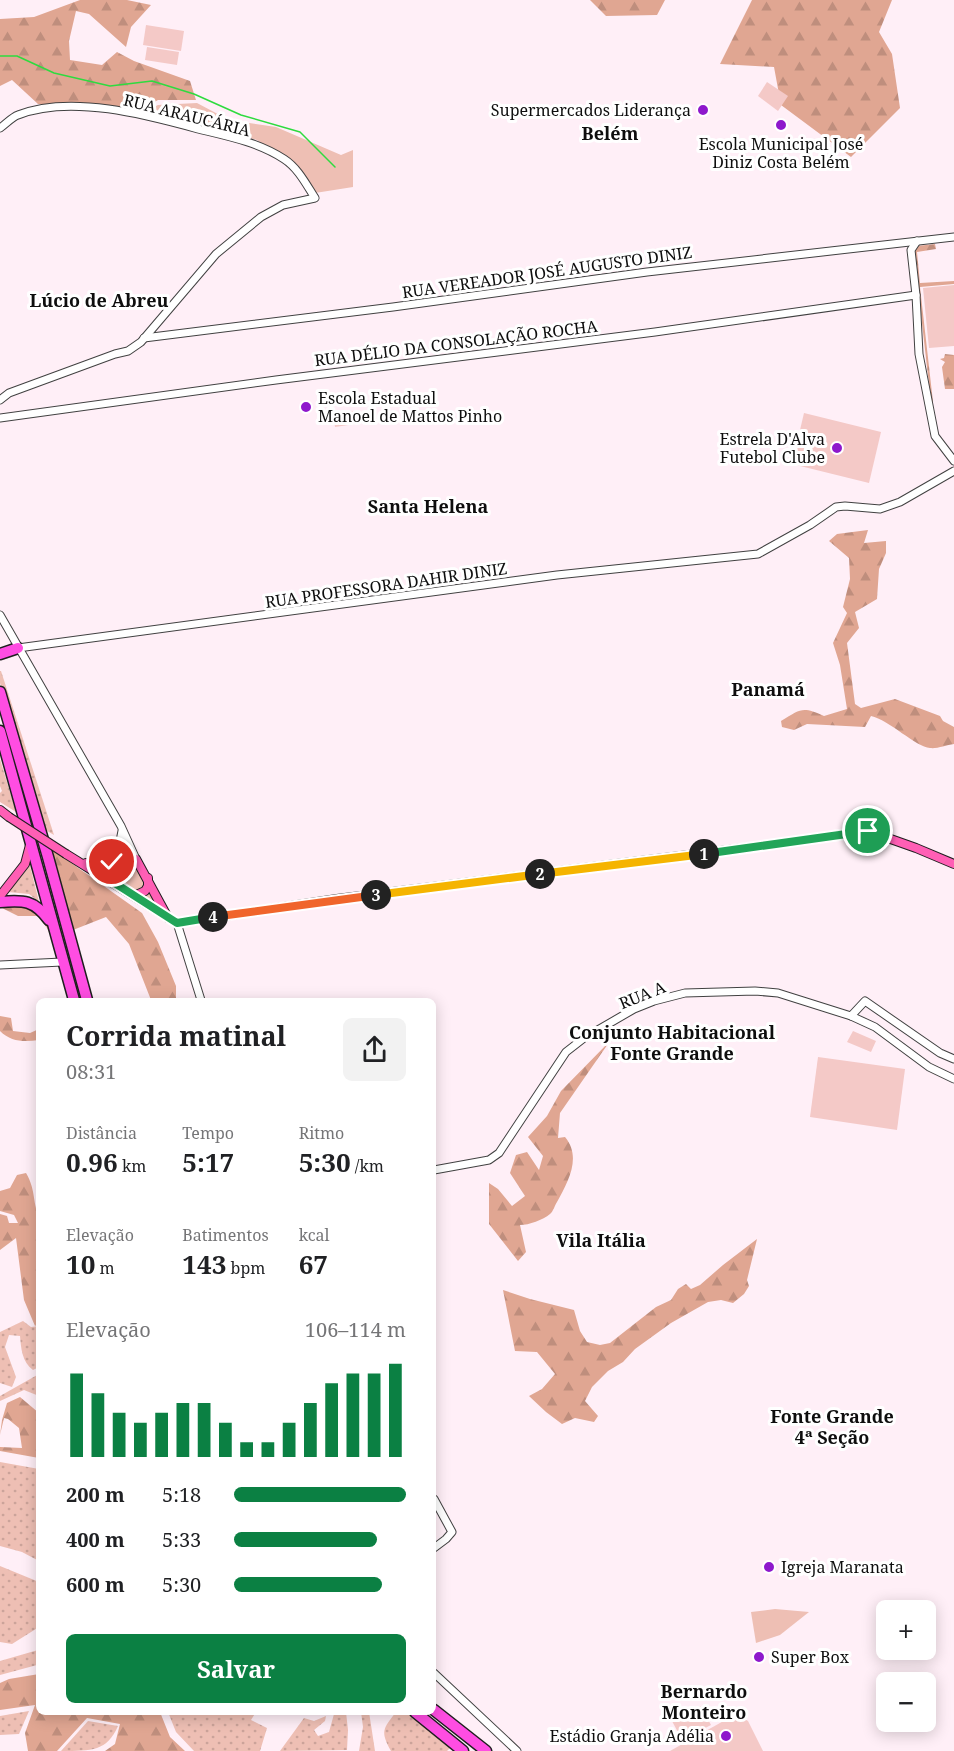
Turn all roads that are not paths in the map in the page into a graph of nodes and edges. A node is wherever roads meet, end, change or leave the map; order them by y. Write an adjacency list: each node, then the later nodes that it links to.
1 (0, 128): 5 (street, RUA ARAUCÁRIA)
2 (954, 237): 3 (street, RUA VEREADOR JOSÉ AUGUSTO DINIZ)
3 (917, 241): 4 (street); 5 (street, RUA VEREADOR JOSÉ AUGUSTO DINIZ)
4 (916, 295): 7 (street, RUA DÉLIO DA CONSOLAÇÃO ROCHA); 8 (street)
5 (144, 338): 6 (street)
6 (0, 400)
7 (0, 418)
8 (953, 461): 10 (street)
9 (954, 471): 10 (street)
10 (942, 476): 12 (street, RUA PROFESSORA DAHIR DINIZ)
11 (0, 615): 12 (street)
12 (18, 648): 13 (highway); 17 (street)
13 (0, 654)
14 (0, 692): 34 (highway)
15 (0, 731): 18 (highway)
16 (0, 810): 21 (main road, bridge)
17 (121, 826): 19 (street); 20 (street)
18 (30, 845): 25 (main road); 30 (highway)
19 (114, 859): 20 (main road); 21 (main road); 24 (main road)
20 (136, 859): 23 (main road)
21 (82, 863): 24 (main road)
22 (954, 864): 29 (main road)
23 (148, 878): 26 (main road); 28 (main road)
24 (113, 882): 26 (main road)
25 (0, 896)
26 (134, 896): 28 (main road)
27 (0, 902): 30 (highway)
28 (168, 918): 29 (main road)
29 (177, 923): 35 (street)
30 (53, 926): 31 (highway)
31 (62, 962): 32 (street); 33 (highway)
32 (0, 965)
33 (73, 998)
34 (86, 998)
35 (200, 998)
36 (851, 1016): 37 (street); 38 (street, RUA A); 39 (street, RUA A)
37 (954, 1059)
38 (954, 1079)
39 (436, 1170)
40 (436, 1502): 41 (street)
41 (436, 1546)
42 (436, 1675): 47 (street)
43 (436, 1712): 46 (highway)
44 (419, 1715): 45 (highway)
45 (464, 1751)
46 (486, 1751)
47 (517, 1751)

